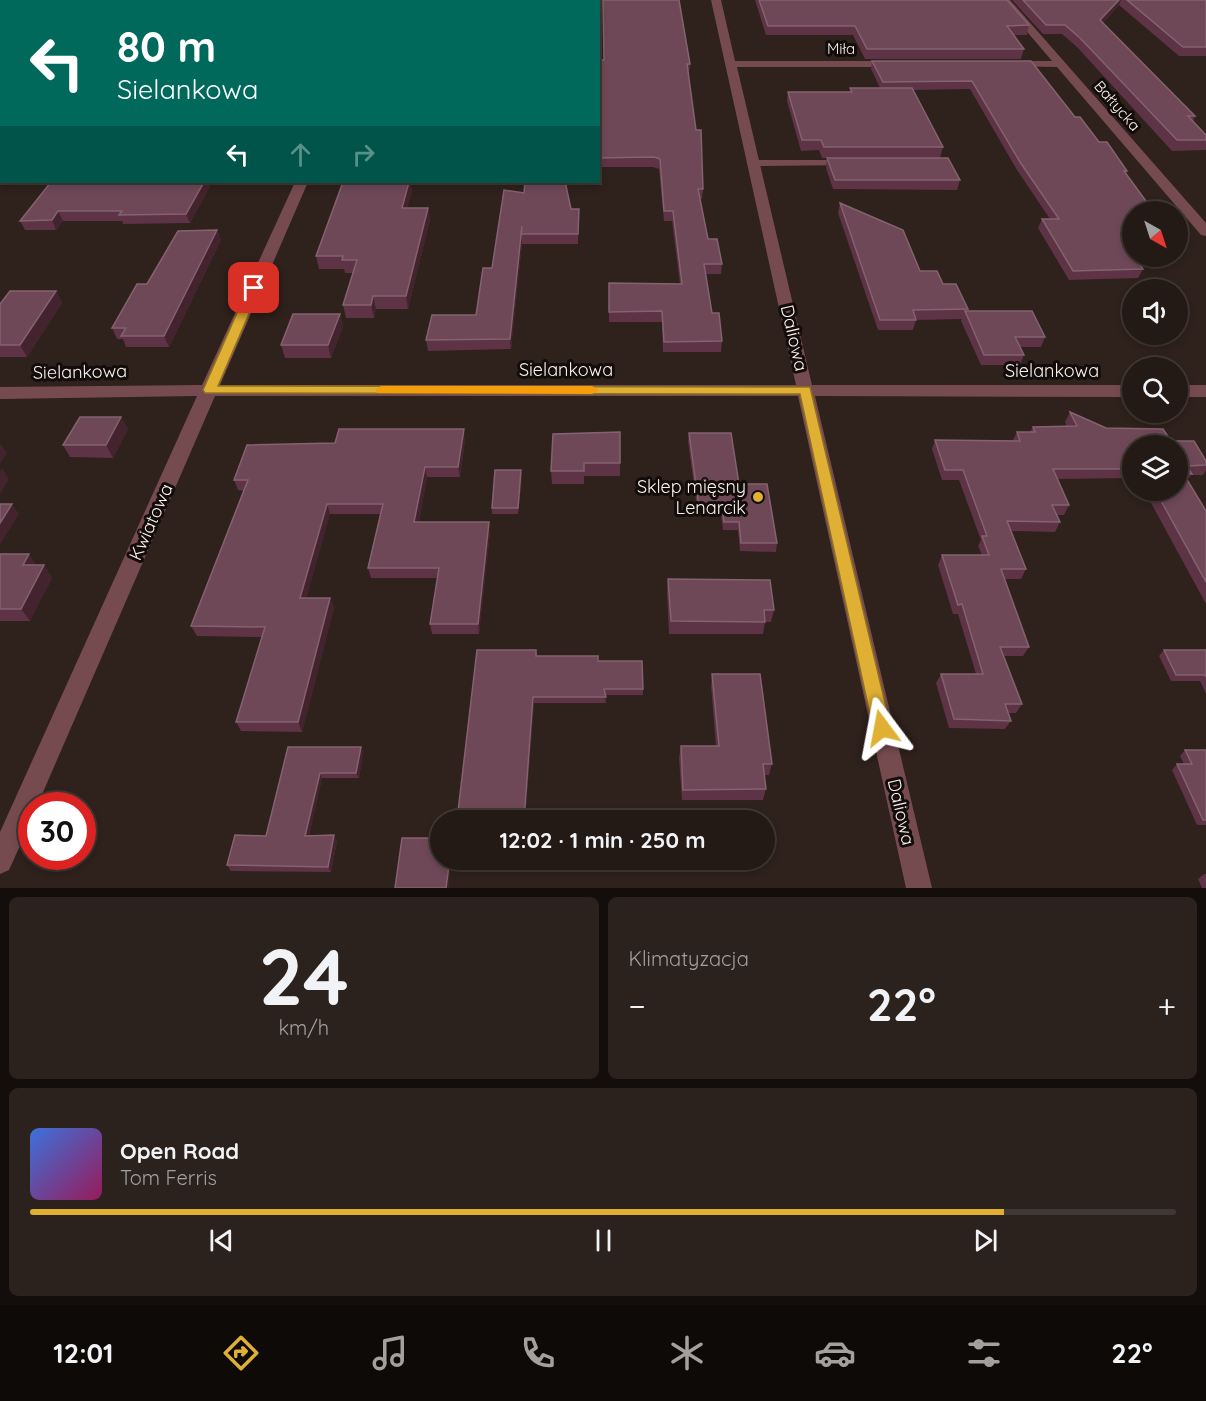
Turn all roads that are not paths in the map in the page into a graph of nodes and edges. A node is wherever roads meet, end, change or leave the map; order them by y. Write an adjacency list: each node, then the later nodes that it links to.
1 (716, 0): 3 (street, Daliowa)
2 (1005, 0): 6 (street, Bałtycka)
3 (730, 64): 4 (street, Miła); 7 (street, Daliowa)
4 (907, 64)
5 (1001, 64): 6 (street)
6 (1060, 64): 10 (street, Bałtycka)
7 (753, 162): 8 (lane); 12 (street, Daliowa)
8 (858, 163)
9 (301, 183): 11 (street, Kwiatowa)
10 (1206, 232)
11 (210, 390): 12 (street, Sielankowa); 16 (street, Sielankowa); 17 (street, Kwiatowa)
12 (806, 390): 13 (street, Sielankowa); 18 (street, Daliowa)
13 (1122, 391)
14 (1188, 391): 15 (street)
15 (1206, 391)
16 (0, 393)
17 (0, 861)
18 (919, 888)

